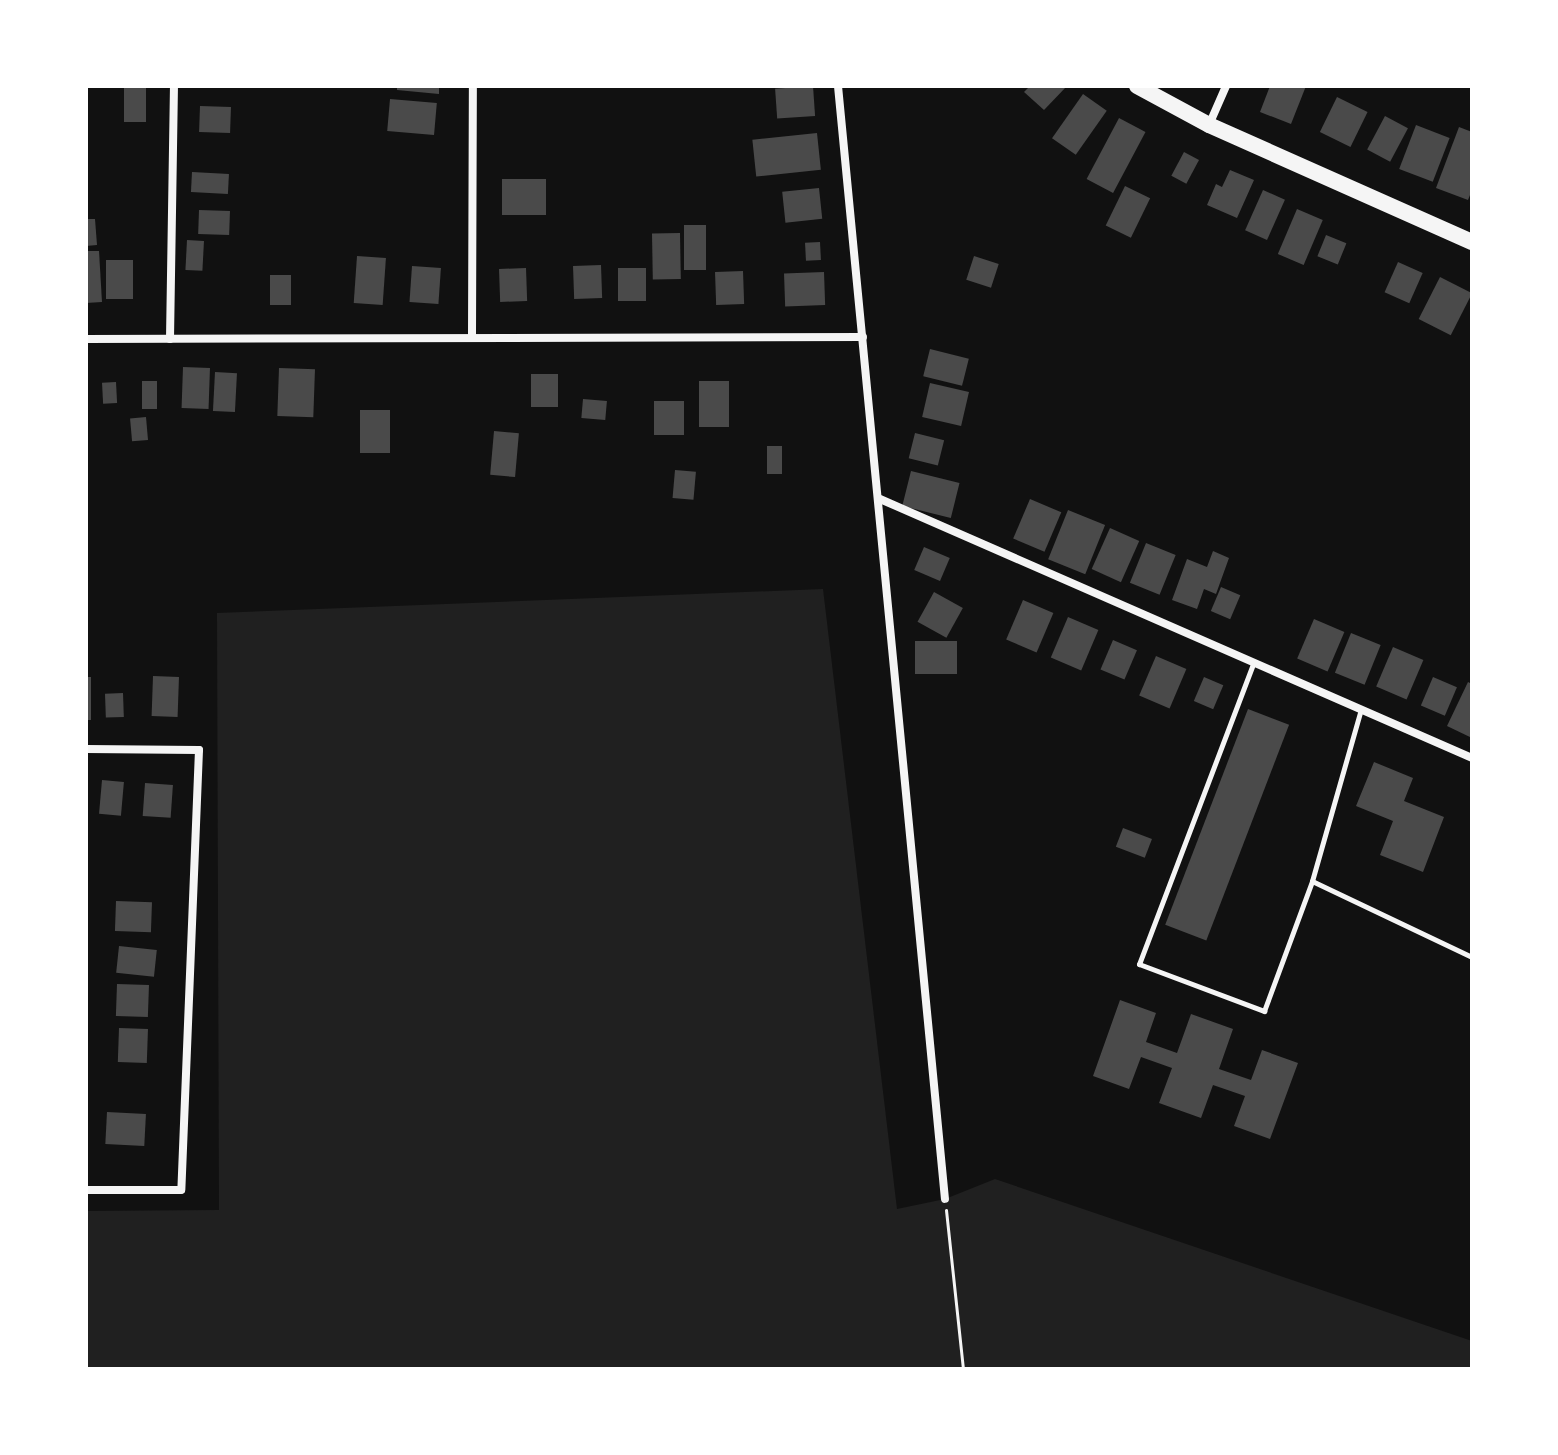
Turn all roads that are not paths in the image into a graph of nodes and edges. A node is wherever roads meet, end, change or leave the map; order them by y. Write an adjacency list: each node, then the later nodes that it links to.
1 (174, 86): 11 (street)
2 (473, 86): 8 (street)
3 (838, 86): 9 (street)
4 (1137, 86): 6 (highway)
5 (1226, 86): 6 (street)
6 (1209, 125): 7 (highway)
7 (1472, 242)
8 (472, 336): 9 (street); 11 (street)
9 (863, 337): 12 (street)
10 (86, 339): 11 (street)
11 (170, 339)
12 (880, 499): 13 (street); 20 (street)
13 (1253, 664): 14 (street); 17 (lane)
14 (1362, 708): 16 (street); 17 (lane)
15 (86, 749): 19 (street)
16 (1472, 758)
17 (1312, 881): 18 (lane)
18 (1472, 957)
19 (86, 1190)
20 (945, 1199)

